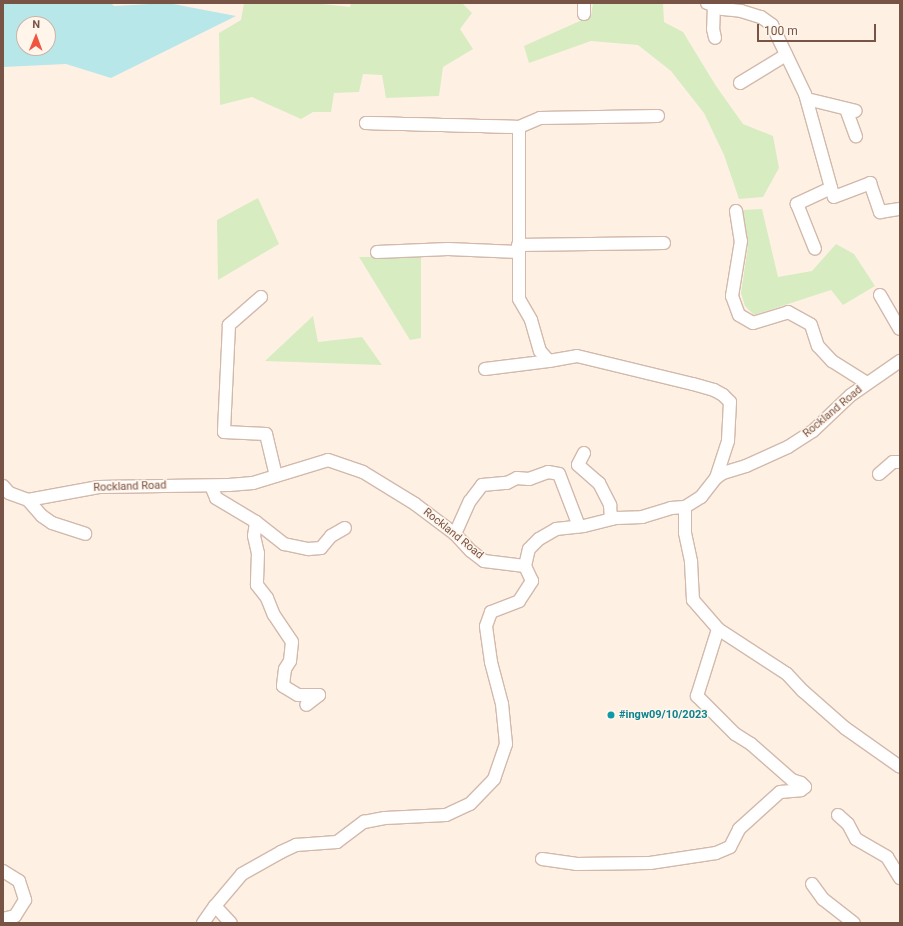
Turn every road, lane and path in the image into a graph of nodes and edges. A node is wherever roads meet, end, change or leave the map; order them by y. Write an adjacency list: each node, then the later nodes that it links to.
1 (710, 4): 2 (street); 3 (street)
2 (715, 38)
3 (786, 55): 4 (street); 5 (street)
4 (740, 83)
5 (807, 99): 8 (street); 9 (street)
6 (658, 116): 7 (street)
7 (519, 127): 7 (street); 13 (street)
8 (856, 136)
9 (830, 188): 10 (street); 14 (street)
10 (900, 210)
11 (736, 211): 22 (street)
12 (664, 243): 13 (street)
13 (518, 248): 15 (street); 19 (street)
14 (815, 249)
15 (377, 252)
16 (880, 295): 18 (street)
17 (262, 297): 26 (street)
18 (900, 329)
19 (549, 361): 21 (street); 27 (street)
20 (900, 361): 22 (street, Rockland Road)
21 (484, 369)
22 (867, 383): 27 (street, Rockland Road)
23 (584, 453): 32 (street)
24 (900, 462): 25 (street)
25 (879, 474)
26 (276, 476): 29 (street, Rockland Road); 37 (street, Rockland Road)
27 (716, 478): 31 (street, Rockland Road)
28 (3, 486): 30 (street)
29 (211, 486): 30 (street, Rockland Road); 33 (street)
30 (28, 500): 36 (street)
31 (685, 507): 32 (street, Rockland Road); 39 (street)
32 (611, 519): 34 (street, Rockland Road)
33 (256, 522): 35 (street); 40 (street)
34 (579, 526): 37 (street); 38 (street, Rockland Road)
35 (345, 528)
36 (85, 534)
37 (455, 534): 38 (street, Rockland Road)
38 (525, 566): 47 (street)
39 (718, 629): 41 (street); 43 (street)
40 (306, 705)
41 (900, 767)
42 (838, 815): 45 (street)
43 (542, 859)
44 (3, 871): 48 (street)
45 (900, 878)
46 (812, 884): 51 (street)
47 (215, 906): 49 (street); 50 (street)
48 (3, 918)
49 (203, 923)
50 (230, 923)
51 (854, 923)

